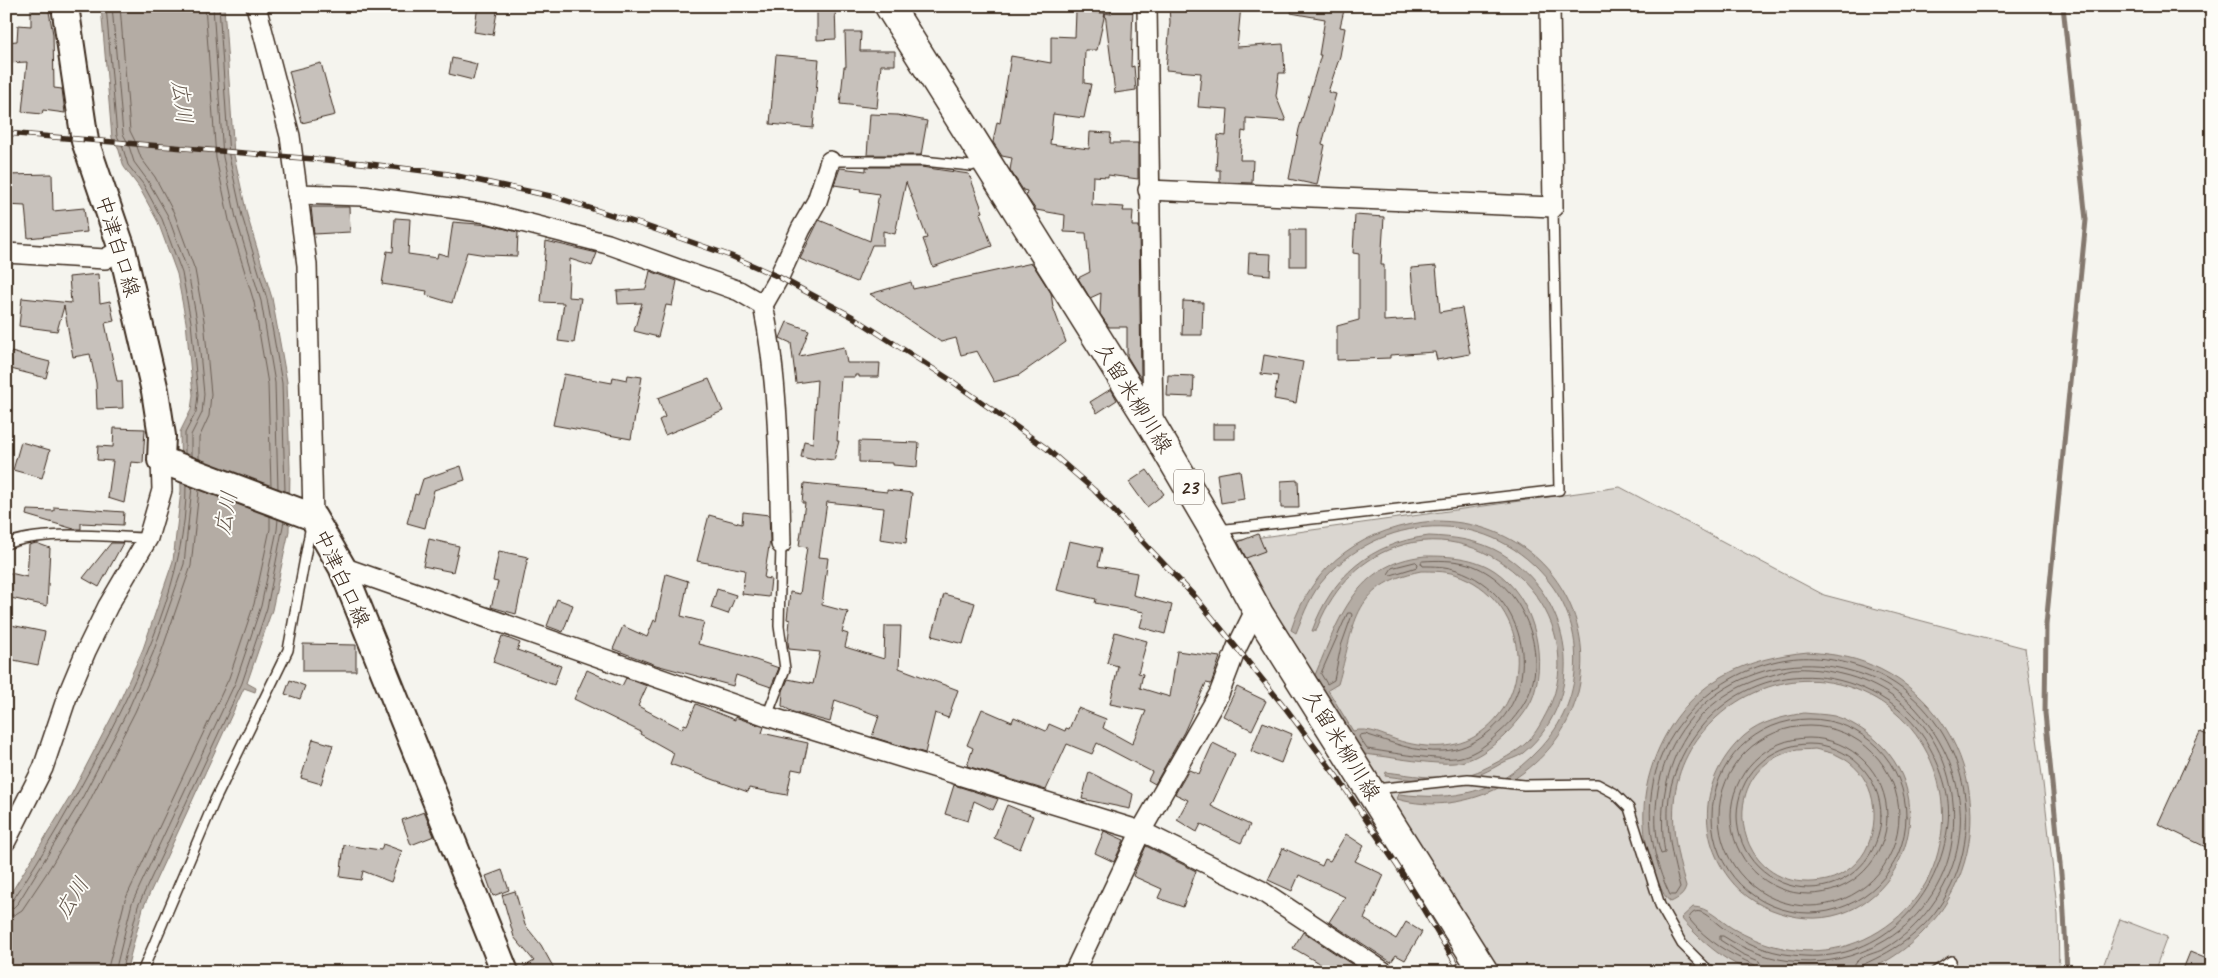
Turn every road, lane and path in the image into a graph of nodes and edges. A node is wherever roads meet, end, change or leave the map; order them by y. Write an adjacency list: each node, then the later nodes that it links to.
1 (65, 6): 11 (main road, 中津白口線)
2 (256, 6): 9 (street)
3 (889, 6): 7 (main road, 久留米柳川線 / 23)
4 (1147, 6): 8 (street)
5 (1550, 6): 10 (street)
6 (830, 161): 7 (lane); 13 (street)
7 (987, 161): 14 (main road, 久留米柳川線 / 23)
8 (1148, 190): 10 (street); 14 (street)
9 (297, 194): 13 (street); 16 (street)
10 (1553, 206): 17 (lane)
11 (122, 249): 12 (street); 15 (main road, 中津白口線)
12 (6, 252)
13 (763, 305): 20 (street)
14 (1153, 427): 17 (main road, 久留米柳川線 / 23)
15 (161, 460): 16 (main road, 中津白口線); 18 (street)
16 (308, 514): 21 (main road, 中津白口線); 29 (lane)
17 (1214, 531): 22 (main road, 久留米柳川線 / 23)
18 (148, 538): 19 (lane); 26 (street)
19 (6, 544)
20 (780, 544): 23 (lane)
21 (342, 567): 23 (street); 30 (main road, 中津白口線)
22 (1259, 614): 24 (main road, 久留米柳川線 / 23); 25 (street)
23 (768, 716): 25 (street)
24 (1370, 790): 32 (main road, 久留米柳川線 / 23); 33 (lane)
25 (1141, 831): 28 (street); 31 (street)
26 (6, 841)
27 (1951, 961): 34 (lane)
28 (1373, 968)
29 (142, 972)
30 (505, 972)
31 (1074, 972)
32 (1484, 972)
33 (1712, 972)
34 (1934, 972)

